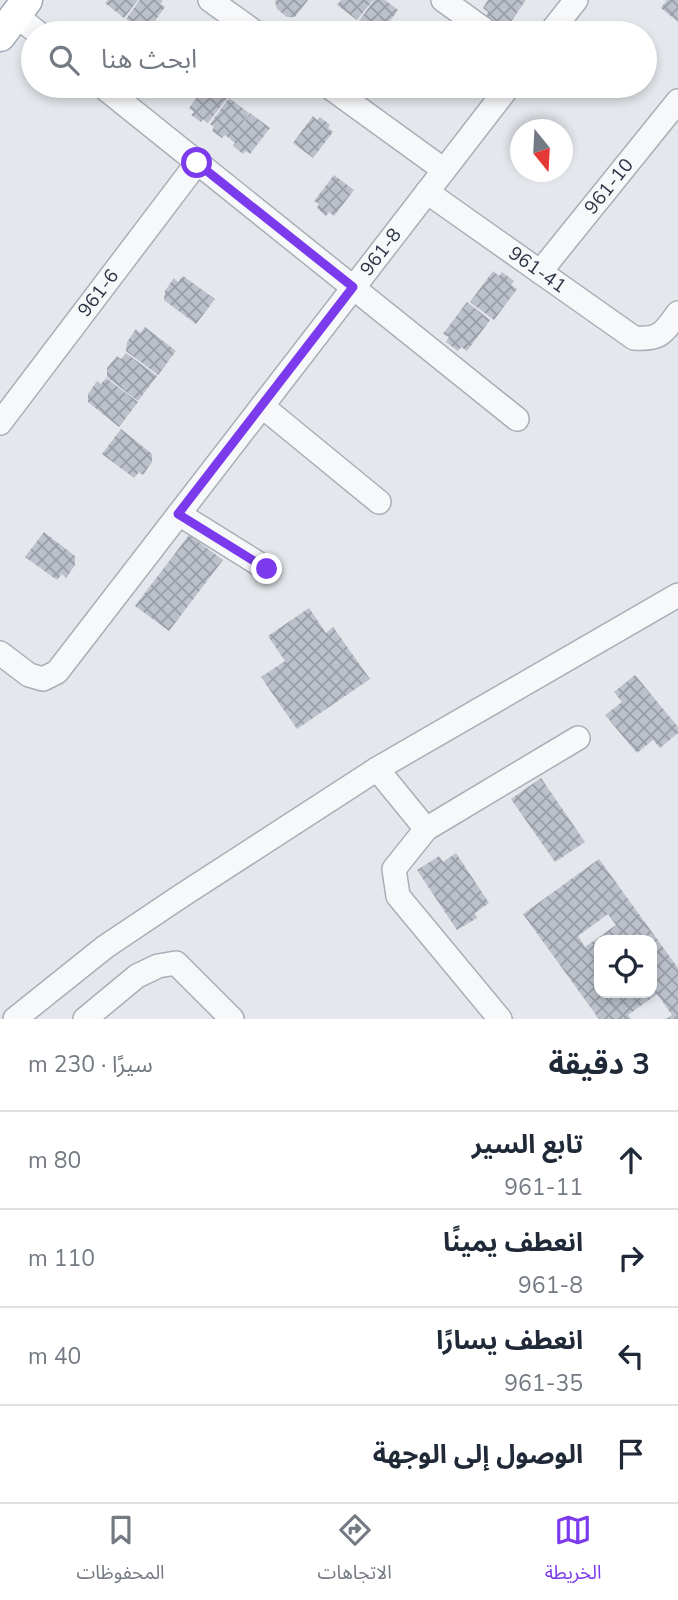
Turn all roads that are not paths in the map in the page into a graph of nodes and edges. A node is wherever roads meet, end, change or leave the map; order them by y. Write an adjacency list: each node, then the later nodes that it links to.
1 (210, 0): 4 (street)
2 (443, 0): 5 (street)
3 (576, 0): 6 (street)
4 (239, 21)
5 (472, 21)
6 (559, 21)
7 (117, 98): 11 (street)
8 (345, 98): 12 (street)
9 (500, 98): 12 (street, 961-8)
10 (678, 101): 14 (street, 961-10)
11 (197, 163): 15 (street); 19 (street, 961-6)
12 (444, 170): 13 (street, 961-8)
13 (427, 192): 14 (street, 961-41); 15 (street, 961-8)
14 (540, 272): 16 (street, 961-41)
15 (353, 287): 17 (street, 961-8); 18 (street)
16 (678, 313)
17 (262, 406): 20 (street); 21 (street, 961-8)
18 (517, 419)
19 (0, 423)
20 (379, 502)
21 (178, 514): 22 (street); 24 (street, 961-8)
22 (267, 569)
23 (678, 595): 26 (street)
24 (0, 653)
25 (578, 738): 27 (street)
26 (377, 769): 27 (street); 28 (street)
27 (426, 830): 31 (street)
28 (15, 1019)
29 (85, 1019): 30 (street)
30 (232, 1019)
31 (499, 1019)

